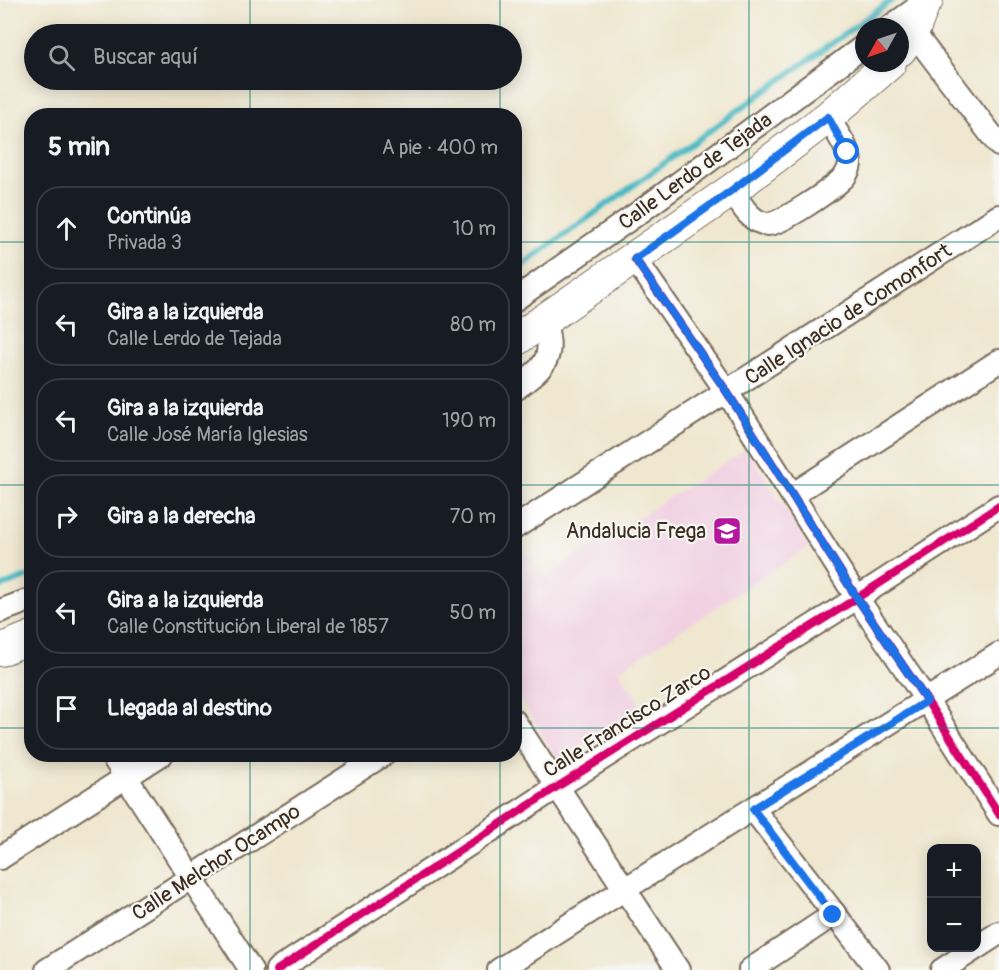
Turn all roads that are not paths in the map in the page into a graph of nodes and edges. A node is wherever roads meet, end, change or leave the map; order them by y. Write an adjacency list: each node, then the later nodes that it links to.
1 (926, 1): 2 (street)
2 (909, 25)
3 (909, 45): 7 (street)
4 (855, 53): 11 (street, Calle Lerdo de Tejada)
5 (880, 72): 6 (street, Calle Lerdo de Tejada)
6 (828, 117): 8 (street, Calle Lerdo de Tejada); 8 (street)
7 (999, 145)
8 (732, 190): 10 (street, Calle Lerdo de Tejada)
9 (999, 216): 16 (street, Calle Ignacio de Comonfort)
10 (635, 259): 12 (street, Calle Lerdo de Tejada); 16 (street)
11 (522, 294)
12 (544, 320): 13 (street, Calle Lerdo de Tejada); 15 (street)
13 (522, 335)
14 (999, 361): 17 (street)
15 (522, 384)
16 (727, 392): 17 (street); 19 (street, Calle Ignacio de Comonfort)
17 (792, 495): 20 (street)
18 (999, 506): 20 (street, Calle Francisco Zarco)
19 (522, 523)
20 (857, 598): 26 (street); 32 (street, Calle Francisco Zarco)
21 (24, 601): 22 (street)
22 (0, 611)
23 (24, 640): 24 (street)
24 (0, 650)
25 (999, 654): 26 (street)
26 (927, 701): 33 (street); 34 (street)
27 (522, 734): 32 (street)
28 (116, 762): 31 (street)
29 (149, 762): 31 (street)
30 (371, 762): 36 (street, Calle Melchor Ocampo)
31 (126, 777): 35 (street); 36 (street)
32 (556, 787): 37 (street); 42 (street, Calle Francisco Zarco)
33 (996, 804)
34 (753, 809): 37 (street); 38 (street)
35 (0, 858)
36 (191, 877): 40 (street, Calle Melchor Ocampo); 41 (street)
37 (625, 889): 43 (street); 44 (street)
38 (833, 915): 45 (street); 46 (street)
39 (999, 933): 47 (street)
40 (47, 970)
41 (251, 970)
42 (277, 970)
43 (500, 970)
44 (678, 970)
45 (750, 970)
46 (878, 970)
47 (942, 970)

